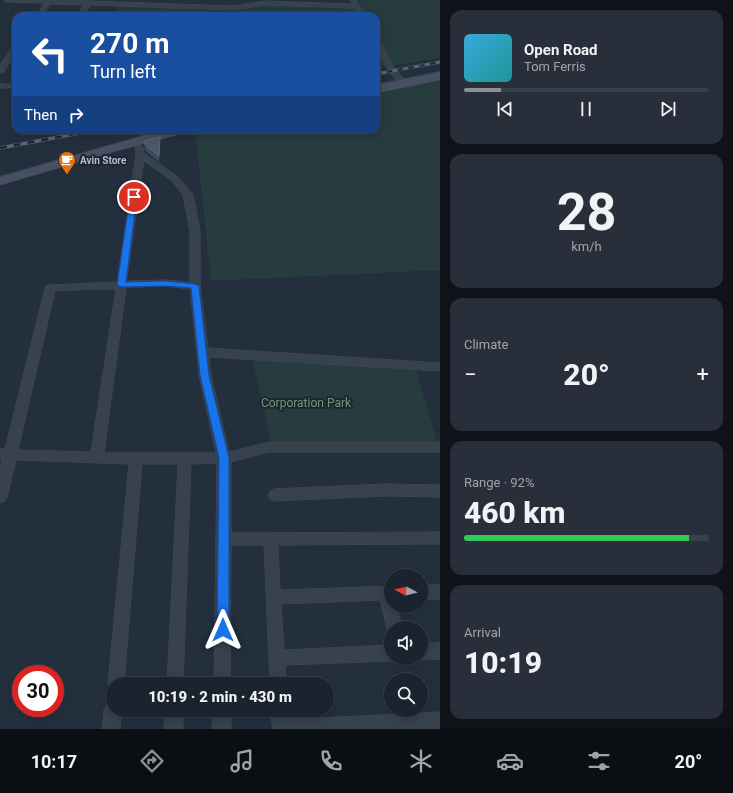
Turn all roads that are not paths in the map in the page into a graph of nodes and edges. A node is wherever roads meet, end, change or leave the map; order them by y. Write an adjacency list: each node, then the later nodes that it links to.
1 (6, 0): 2 (street)
2 (48, 1): 5 (street); 6 (street)
3 (120, 3): 4 (street); 5 (street)
4 (355, 3): 8 (street)
5 (87, 4): 7 (street)
6 (41, 12)
7 (83, 12)
8 (361, 12)
9 (380, 49): 13 (street)
10 (12, 54): 11 (street)
11 (0, 71)
12 (440, 76): 16 (main road)
13 (400, 79)
14 (0, 86): 15 (street)
15 (12, 86)
16 (380, 88)
17 (161, 134): 18 (main road)
18 (138, 139): 19 (street); 20 (main road); 21 (main road)
19 (140, 154): 22 (street); 23 (street)
20 (0, 174)
21 (0, 181)
22 (121, 285): 23 (street); 27 (street); 28 (street)
23 (195, 286): 24 (street)
24 (202, 352): 25 (street); 30 (street)
25 (440, 367)
26 (440, 447): 30 (street)
27 (5, 454): 28 (street); 34 (street)
28 (97, 458): 31 (street)
29 (185, 458): 30 (street); 31 (street); 47 (street)
30 (224, 458): 36 (street)
31 (136, 459): 46 (street)
32 (440, 490): 33 (street)
33 (276, 495)
34 (0, 497)
35 (440, 538): 37 (street)
36 (223, 539): 37 (street); 48 (street)
37 (272, 540): 41 (street)
38 (428, 592): 39 (street)
39 (440, 592)
40 (384, 593): 41 (street)
41 (273, 597): 45 (street)
42 (440, 651): 43 (street)
43 (428, 652)
44 (384, 653): 45 (street)
45 (276, 658): 49 (street)
46 (117, 677)
47 (175, 677)
48 (222, 677)
49 (277, 677)
50 (112, 717): 55 (street)
51 (174, 717): 56 (street)
52 (222, 717): 57 (street)
53 (280, 717): 54 (street)
54 (440, 721)
55 (111, 729)
56 (174, 729)
57 (222, 729)

